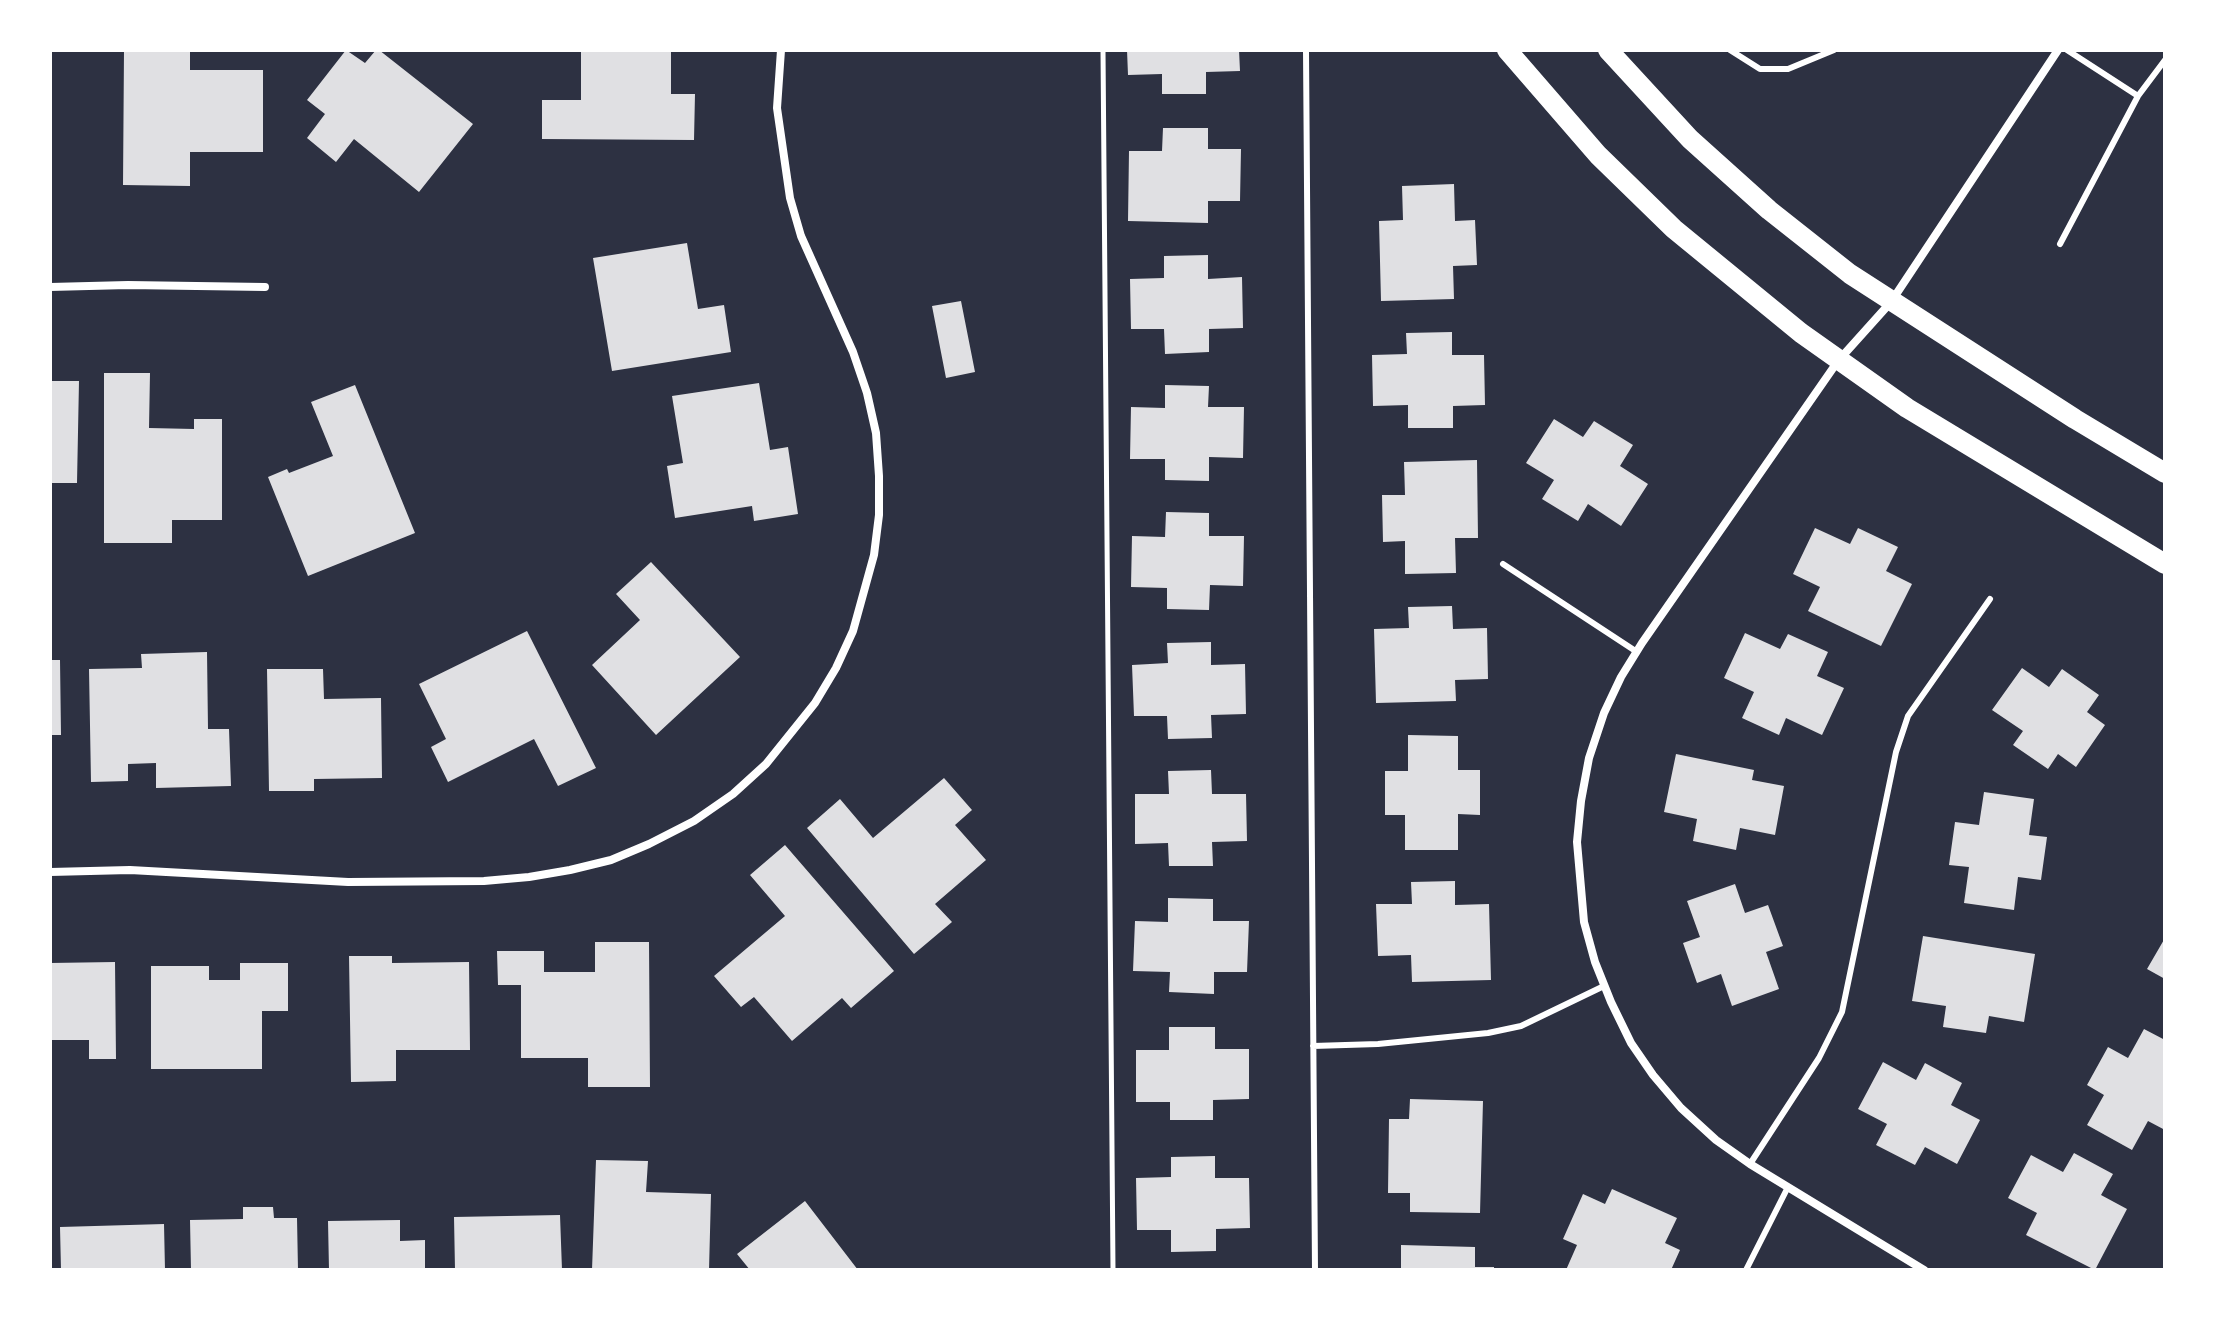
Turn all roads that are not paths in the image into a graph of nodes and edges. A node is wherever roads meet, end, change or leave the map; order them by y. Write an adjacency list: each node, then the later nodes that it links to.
1 (781, 50): 21 (street)
2 (1306, 50): 23 (lane)
3 (1507, 50): 15 (main road)
4 (1608, 50): 14 (main road)
5 (1730, 50): 6 (lane)
6 (1834, 50)
7 (2058, 50): 14 (street)
8 (2067, 50): 10 (lane)
9 (2165, 60): 10 (lane)
10 (2138, 96): 11 (lane)
11 (2060, 244)
12 (50, 287): 13 (street)
13 (265, 287)
14 (1891, 302): 15 (street); 16 (main road)
15 (1838, 361): 18 (main road); 20 (street)
16 (2165, 473)
17 (1503, 564): 20 (lane)
18 (2165, 564)
19 (1990, 599): 24 (lane)
20 (1637, 652): 22 (street)
21 (50, 872)
22 (1604, 986): 23 (lane); 24 (street)
23 (1313, 1046): 26 (lane)
24 (1750, 1164): 25 (street)
25 (1788, 1187): 27 (lane); 28 (street)
26 (1315, 1270)
27 (1746, 1270)
28 (1924, 1270)

